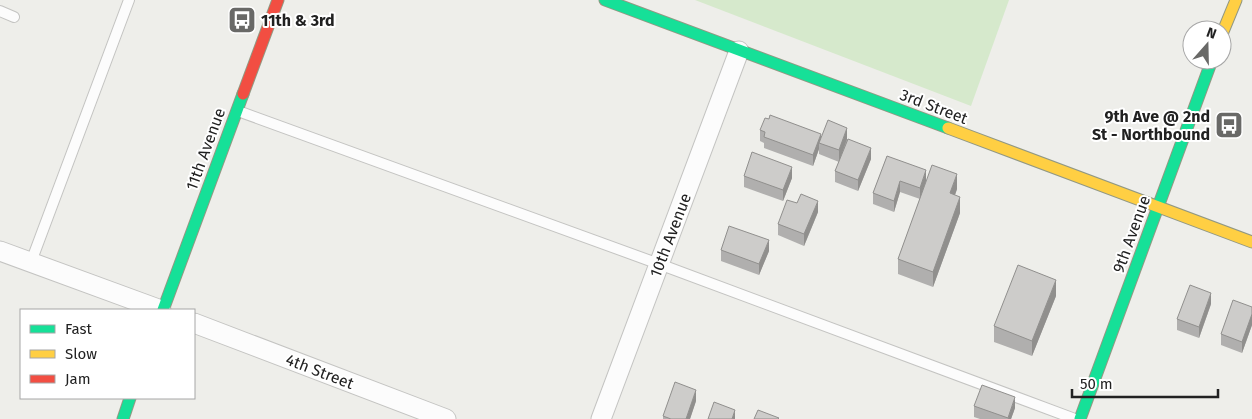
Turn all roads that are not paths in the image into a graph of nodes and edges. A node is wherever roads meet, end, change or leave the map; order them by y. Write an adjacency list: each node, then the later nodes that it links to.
1 (129, 0): 14 (lane)
2 (278, 0): 10 (street, 11th Avenue)
3 (605, 0): 8 (street, 3rd Street)
4 (1236, 0): 7 (street)
5 (0, 11): 6 (lane)
6 (14, 16)
7 (1228, 20)
8 (739, 50): 11 (street, 3rd Street); 15 (street, 10th Avenue)
9 (1208, 70): 11 (street, 9th Avenue)
10 (237, 111): 15 (lane); 17 (street, 11th Avenue)
11 (1158, 208): 12 (street, 3rd Street); 24 (street, 9th Avenue)
12 (1252, 242)
13 (0, 250): 14 (street)
14 (31, 262): 16 (street)
15 (659, 264): 22 (street, 10th Avenue); 23 (lane)
16 (159, 309)
17 (162, 309)
18 (195, 323): 21 (street, 4th Street)
19 (130, 399): 20 (street)
20 (123, 419)
21 (446, 419)
22 (601, 419)
23 (1075, 419)
24 (1080, 419)

